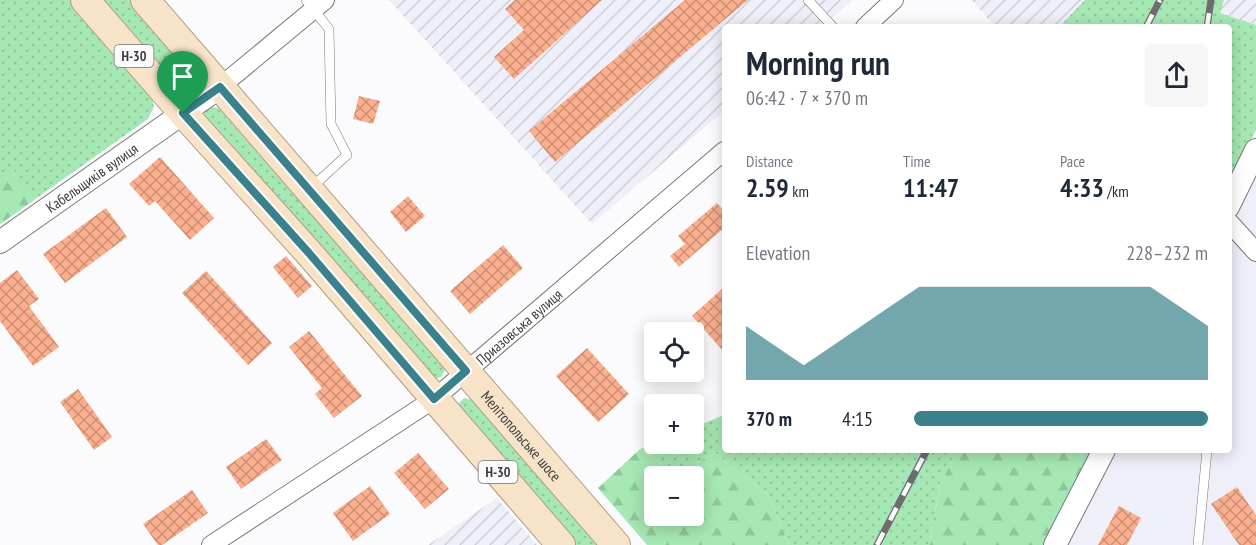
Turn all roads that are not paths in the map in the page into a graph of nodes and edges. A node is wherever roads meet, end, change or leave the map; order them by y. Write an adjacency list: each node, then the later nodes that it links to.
1 (85, 0): 9 (main road, Н-30)
2 (145, 0): 8 (main road, Мелітопольське шосе / Н-30)
3 (808, 0): 6 (lane)
4 (894, 0): 7 (street)
5 (316, 3): 8 (street, Кабельщиків вулиця); 12 (lane)
6 (830, 24)
7 (868, 24)
8 (220, 87): 9 (street, Кабельщиків вулиця); 12 (main road, Мелітопольське шосе / Н-30)
9 (183, 113): 15 (street, Кабельщиків вулиця); 18 (main road, Н-30)
10 (1256, 150): 13 (street)
11 (722, 153): 17 (street, Приазовська вулиця)
12 (309, 190): 17 (main road, Мелітопольське шосе / Н-30)
13 (1232, 199)
14 (1232, 225): 16 (street)
15 (0, 242)
16 (1256, 252)
17 (466, 371): 18 (street, Приазовська вулиця); 23 (main road, Мелітопольське шосе / Н-30)
18 (434, 399): 21 (street, Приазовська вулиця); 22 (main road, Н-30)
19 (1102, 453): 24 (street)
20 (1207, 453): 25 (lane)
21 (211, 545)
22 (561, 545)
23 (616, 545)
24 (1055, 545)
25 (1198, 545)

